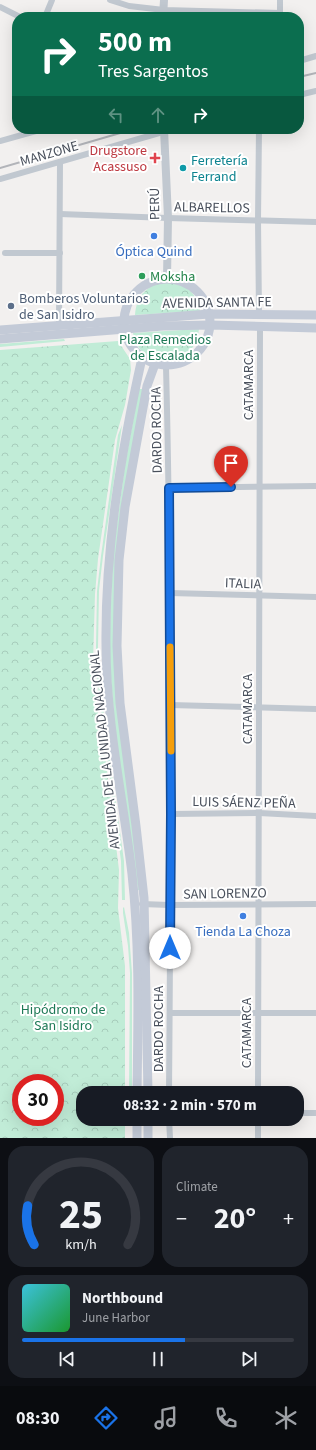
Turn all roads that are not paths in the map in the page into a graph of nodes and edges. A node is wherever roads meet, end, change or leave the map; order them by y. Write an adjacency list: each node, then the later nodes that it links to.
1 (52, 0): 6 (street)
2 (110, 0): 7 (street)
3 (164, 0): 8 (street)
4 (280, 0): 9 (street)
5 (0, 7): 10 (street)
6 (48, 12)
7 (155, 12)
8 (164, 12)
9 (280, 12)
10 (12, 13)
11 (316, 56): 12 (street)
12 (304, 60)
13 (316, 91): 14 (street)
14 (304, 94)
15 (22, 134): 19 (street)
16 (151, 134): 20 (street, MANZONE)
17 (164, 134): 23 (street, PERÚ)
18 (259, 134): 24 (street)
19 (0, 141)
20 (60, 162): 21 (street, MANZONE); 22 (street)
21 (0, 179)
22 (60, 214): 23 (street, ALBARELLOS); 27 (street)
23 (168, 218): 24 (street, ALBARELLOS); 28 (street, PERÚ)
24 (258, 220): 25 (street, ALBARELLOS); 30 (street)
25 (316, 222)
26 (5, 253): 27 (street)
27 (60, 254): 33 (street)
28 (167, 279): 29 (main road); 32 (main road)
29 (209, 314): 30 (main road, AVENIDA SANTA FE); 32 (main road, AVENIDA SANTA FE); 34 (main road)
30 (259, 314): 31 (main road, AVENIDA SANTA FE)
31 (316, 315)
32 (124, 324): 33 (main road, AVENIDA SANTA FE); 34 (main road, AVENIDA SANTA FE); 38 (main road, AVENIDA SANTA FE); 40 (main road)
33 (59, 325): 38 (main road, AVENIDA SANTA FE)
34 (210, 325): 35 (main road, AVENIDA SANTA FE); 42 (main road)
35 (260, 326): 36 (main road, AVENIDA SANTA FE); 44 (street, CATAMARCA)
36 (316, 328)
37 (0, 330): 38 (main road, AVENIDA SANTA FE)
38 (12, 334): 39 (main road, AVENIDA SANTA FE)
39 (0, 340)
40 (142, 358): 41 (main road); 55 (main road, AVENIDA DE LA UNIDAD NACIONAL)
41 (155, 364): 42 (main road); 55 (main road, AVENIDA DE LA UNIDAD NACIONAL)
42 (166, 366): 45 (street, DARDO ROCHA)
43 (316, 486): 44 (street)
44 (260, 487): 45 (street); 47 (street, CATAMARCA)
45 (169, 488): 46 (street, DARDO ROCHA)
46 (170, 593): 47 (street, ITALIA); 49 (street, DARDO ROCHA)
47 (260, 596): 48 (street, ITALIA); 50 (street, CATAMARCA)
48 (316, 598)
49 (170, 705): 50 (street); 53 (street, DARDO ROCHA)
50 (259, 707): 51 (street); 52 (street, CATAMARCA)
51 (316, 709)
52 (259, 813): 53 (street, LUIS SÁENZ PEÑA); 54 (street, LUIS SÁENZ PEÑA); 56 (street, CATAMARCA)
53 (171, 814): 58 (street, DARDO ROCHA)
54 (316, 816)
55 (139, 904): 58 (street, SAN LORENZO); 62 (main road, AVENIDA DE LA UNIDAD NACIONAL); 63 (main road, AVENIDA DE LA UNIDAD NACIONAL)
56 (258, 904): 57 (street, SAN LORENZO); 58 (street, SAN LORENZO); 61 (street, CATAMARCA)
57 (316, 904)
58 (169, 905): 59 (street, DARDO ROCHA)
59 (170, 1013): 61 (street); 64 (street, DARDO ROCHA)
60 (316, 1013): 61 (street)
61 (258, 1014): 65 (street, CATAMARCA)
62 (137, 1086)
63 (148, 1086)
64 (169, 1086)
65 (258, 1086)
66 (304, 1113): 67 (street)
67 (316, 1113)
68 (137, 1126): 72 (main road)
69 (148, 1126): 73 (main road)
70 (169, 1126): 74 (street)
71 (258, 1126): 75 (street)
72 (137, 1138)
73 (148, 1138)
74 (170, 1138)
75 (258, 1138)

